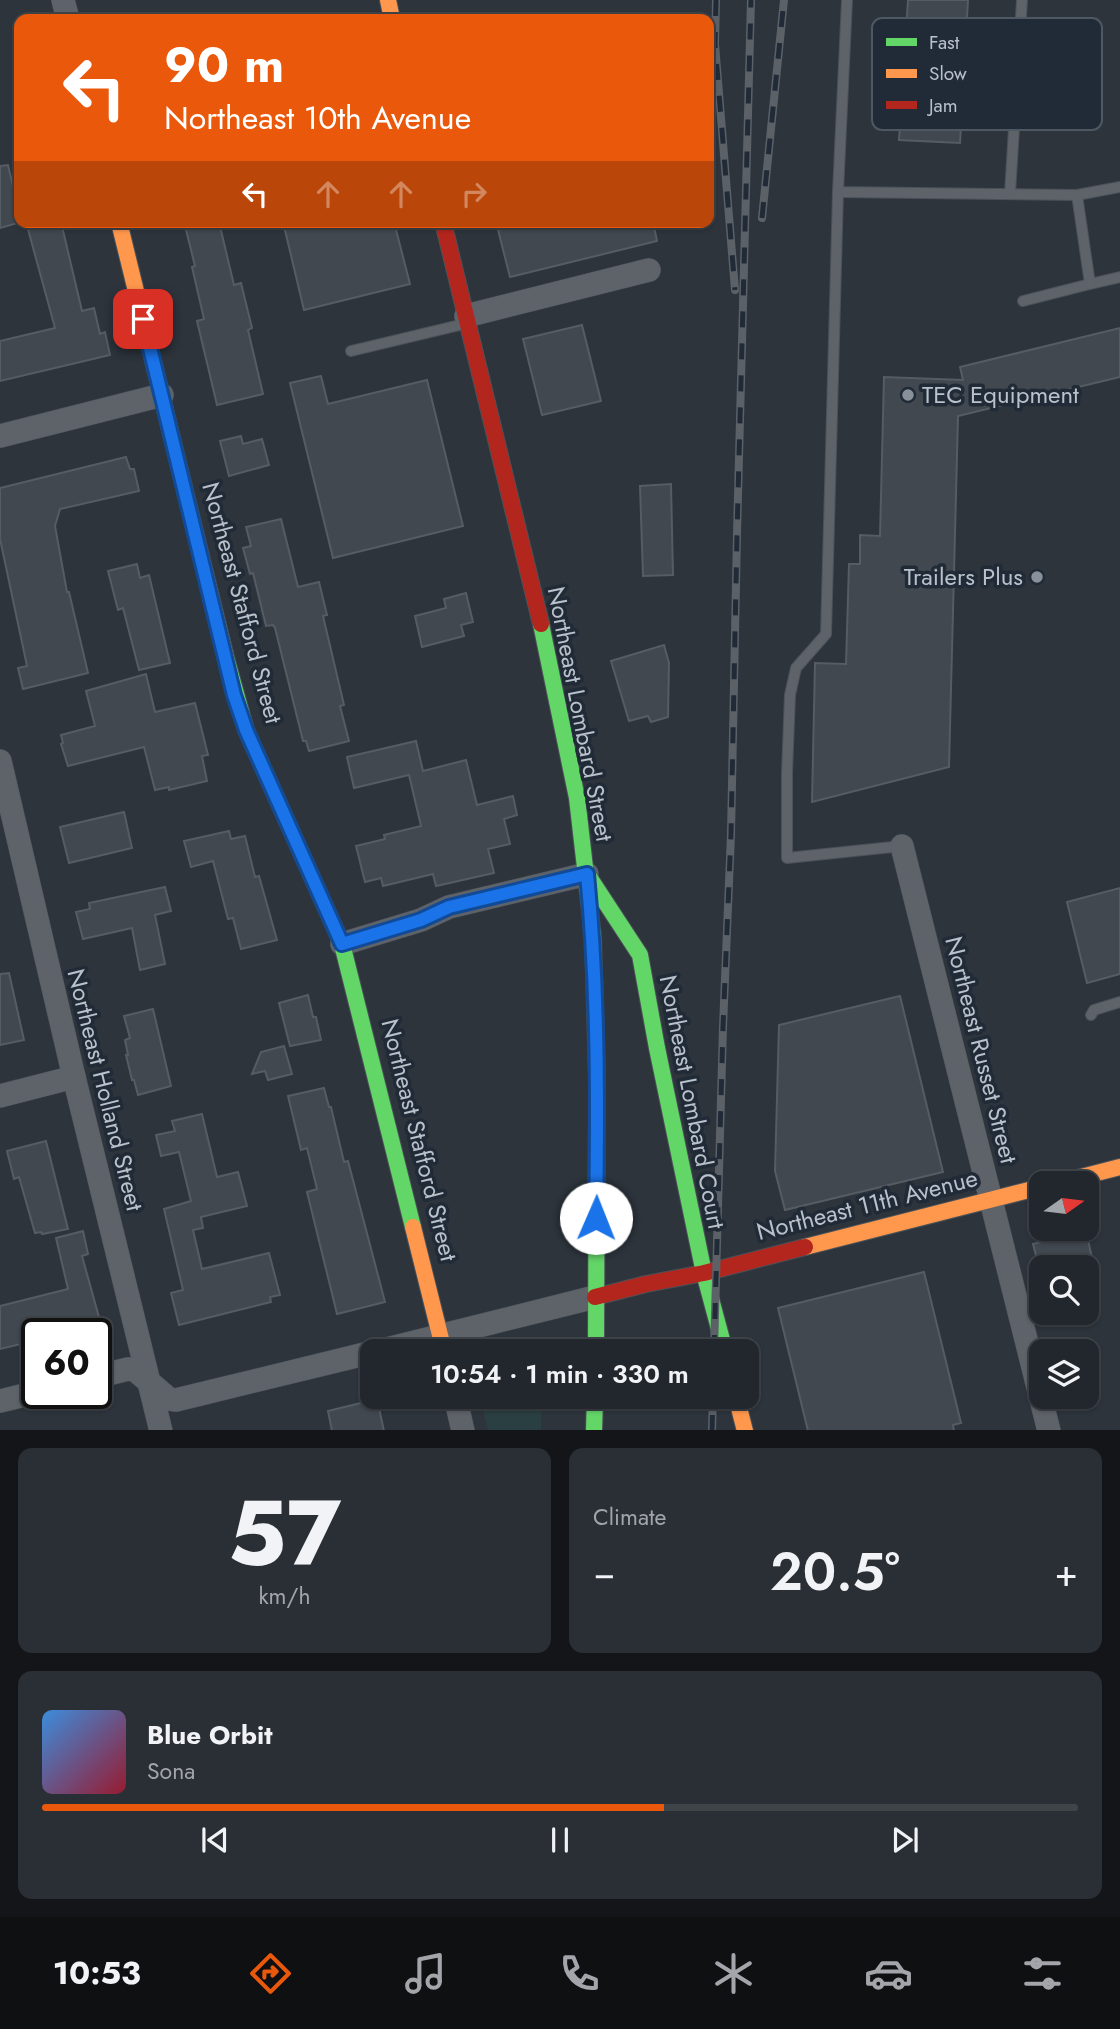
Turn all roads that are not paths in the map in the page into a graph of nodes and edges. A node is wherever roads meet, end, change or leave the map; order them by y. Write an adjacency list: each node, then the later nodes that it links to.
1 (847, 0): 6 (lane)
2 (1022, 0): 3 (lane)
3 (1021, 18)
4 (1014, 130): 7 (lane)
5 (1120, 187): 8 (lane)
6 (838, 192): 7 (lane); 21 (lane)
7 (1010, 193): 8 (lane)
8 (1077, 195): 13 (lane)
9 (120, 228): 17 (street, Northeast Stafford Street)
10 (444, 228): 15 (street, Northeast Lombard Street)
11 (649, 270): 15 (street)
12 (1120, 277): 13 (lane)
13 (1090, 284): 14 (lane)
14 (1023, 301)
15 (467, 320): 16 (lane); 22 (street, Northeast Lombard Street)
16 (351, 351)
17 (162, 395): 18 (street); 23 (street, Northeast Stafford Street)
18 (0, 436)
19 (0, 761): 20 (street, Northeast Holland Street)
20 (4, 800): 26 (street, Northeast Holland Street)
21 (902, 846): 31 (street, Northeast Russet Street)
22 (587, 874): 23 (street); 32 (street, Northeast Lombard Court); 33 (street, Northeast Lombard Street)
23 (342, 944): 34 (street, Northeast Stafford Street)
24 (1120, 1002): 25 (lane)
25 (1091, 1015)
26 (74, 1077): 27 (street); 40 (street, Northeast Holland Street)
27 (0, 1096)
28 (1120, 1167): 29 (street)
29 (1099, 1172)
30 (1029, 1190): 31 (street, Northeast 11th Avenue)
31 (991, 1200): 32 (street, Northeast 11th Avenue); 50 (street, Northeast Russet Street)
32 (704, 1273): 33 (street, Northeast 11th Avenue); 37 (street, Northeast Lombard Court)
33 (595, 1297): 35 (street, Northeast 11th Avenue); 36 (street, Northeast Lombard Street)
34 (442, 1339)
35 (456, 1339)
36 (596, 1339)
37 (722, 1339)
38 (360, 1355): 40 (street)
39 (112, 1373): 40 (street)
40 (150, 1383): 46 (street, Northeast Holland Street)
41 (21, 1396): 42 (street)
42 (0, 1401)
43 (458, 1409): 47 (street)
44 (594, 1409): 48 (street)
45 (739, 1409): 49 (street)
46 (161, 1430)
47 (463, 1430)
48 (594, 1430)
49 (745, 1430)
50 (1049, 1430)

